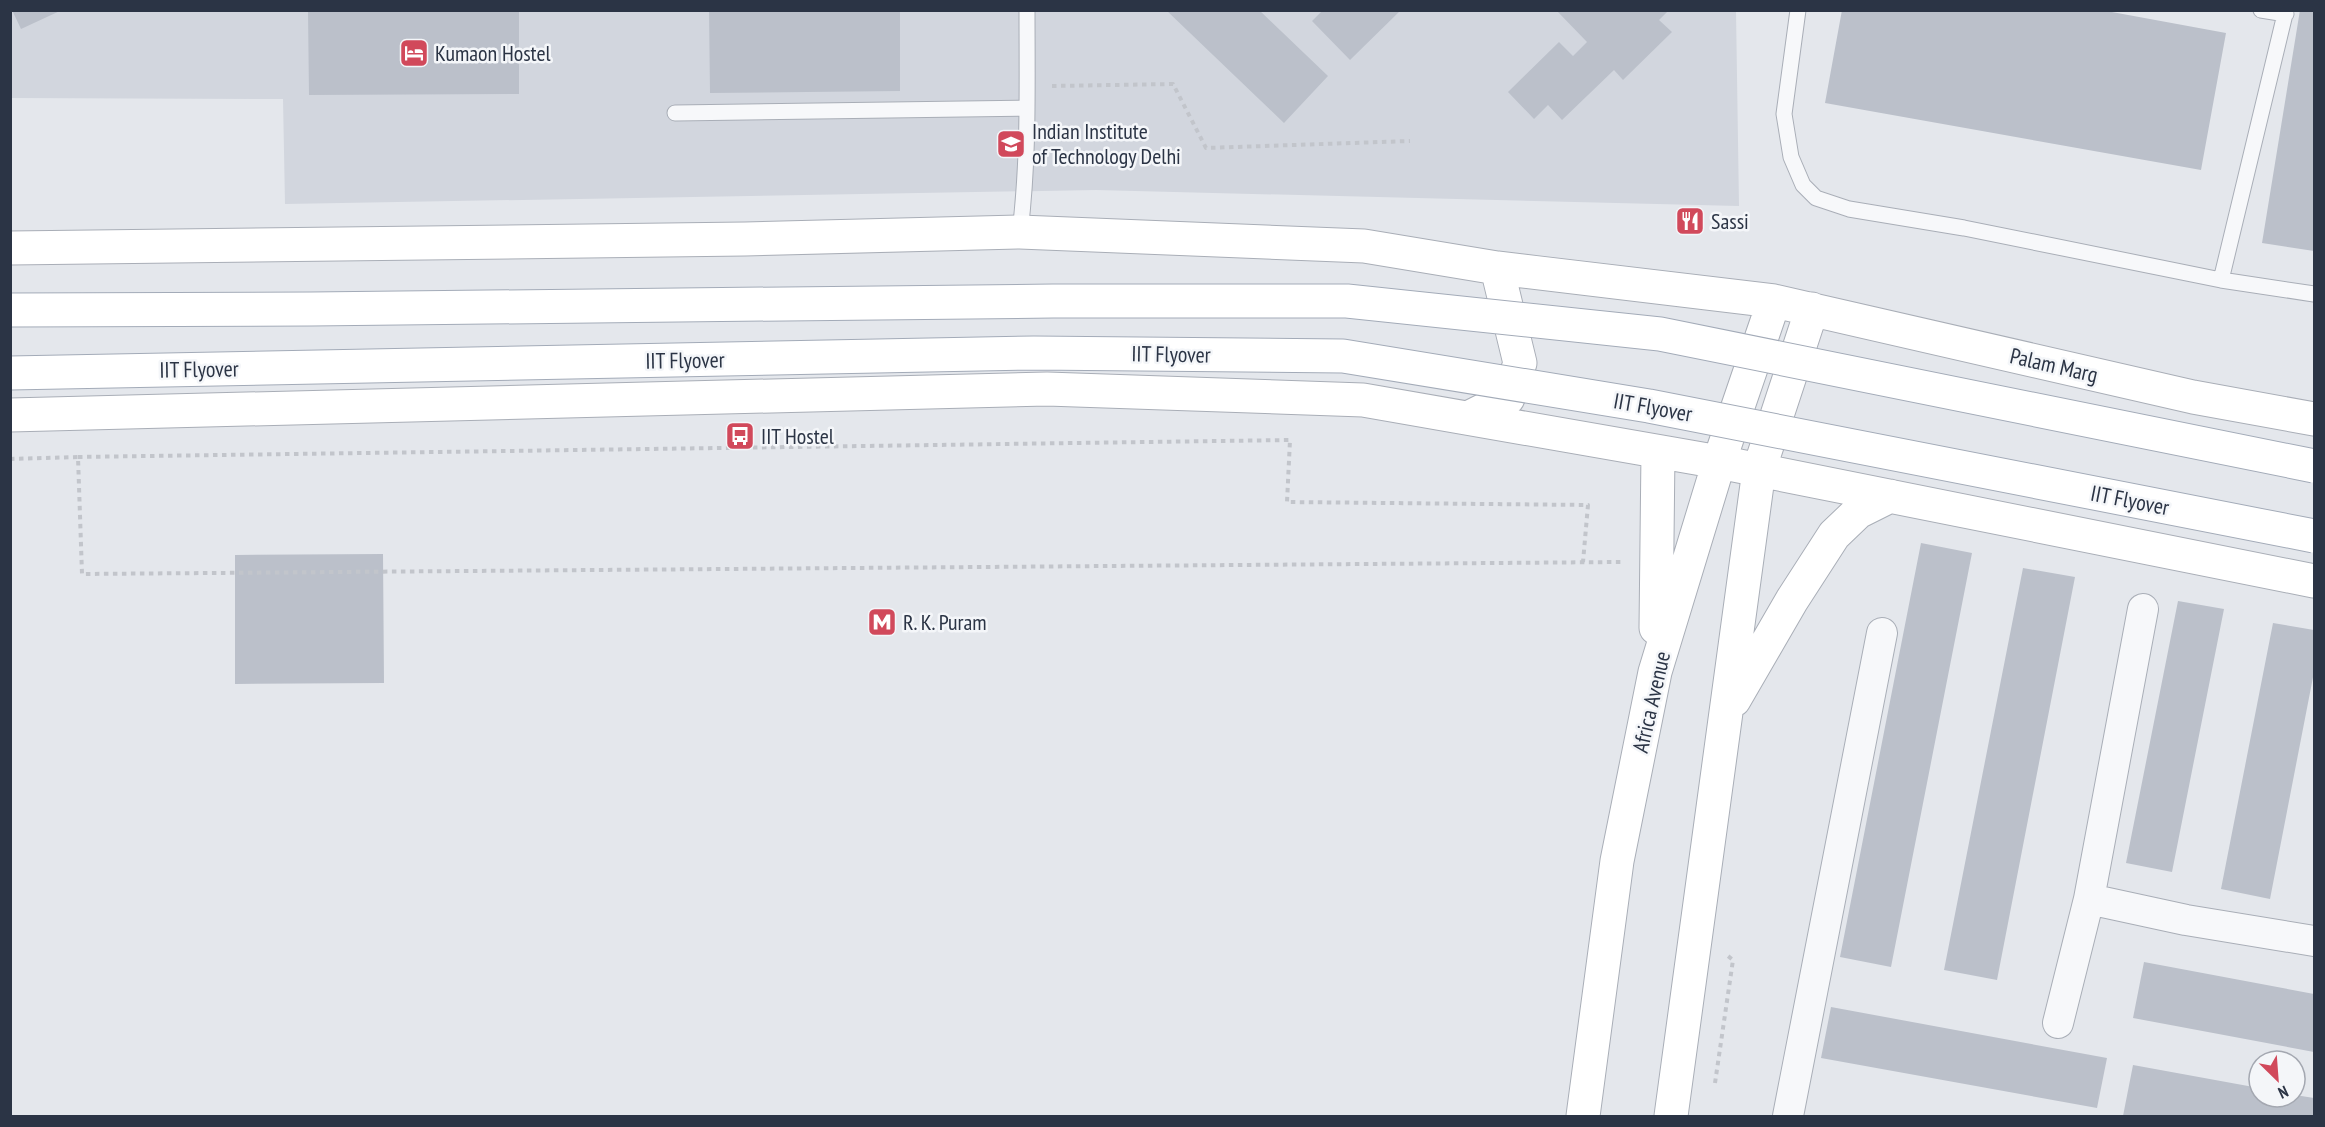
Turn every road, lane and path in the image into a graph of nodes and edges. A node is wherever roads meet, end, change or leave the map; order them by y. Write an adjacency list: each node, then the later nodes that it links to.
1 (1027, 10): 5 (lane)
2 (1798, 10): 12 (lane)
3 (2261, 10): 4 (lane)
4 (2286, 12): 12 (lane)
5 (1027, 87): 6 (lane); 8 (path)
6 (1027, 108): 7 (lane); 9 (lane)
7 (675, 113)
8 (1410, 141)
9 (1020, 232): 10 (main road, Palam Marg); 11 (main road, Palam Marg)
10 (10, 248)
11 (1497, 268): 14 (main road, Palam Marg); 18 (main road)
12 (2221, 280): 13 (lane)
13 (2314, 294)
14 (1794, 305): 19 (main road, Palam Marg); 23 (main road, Africa Avenue); 25 (main road)
15 (10, 310): 24 (main road, bridge)
16 (10, 373): 27 (main road, IIT Flyover, bridge)
17 (10, 415): 18 (main road)
18 (1468, 418): 20 (main road)
19 (2314, 419)
20 (1658, 452): 23 (main road); 28 (main road)
21 (78, 457): 22 (path); 29 (path); 29 (path)
22 (10, 459)
23 (1719, 462): 25 (main road); 33 (main road, Africa Avenue)
24 (2314, 466)
25 (1759, 470): 26 (main road); 34 (main road)
26 (1890, 496): 30 (main road); 34 (main road)
27 (2314, 536)
28 (1658, 561): 29 (path); 33 (main road)
29 (1583, 562)
30 (2314, 581)
31 (2142, 609): 35 (street)
32 (1882, 633): 40 (street)
33 (1655, 672): 38 (main road, Africa Avenue)
34 (1726, 713): 39 (main road)
35 (2089, 899): 36 (street); 37 (street)
36 (2314, 941)
37 (2058, 1023)
38 (1583, 1116)
39 (1671, 1116)
40 (1788, 1116)

